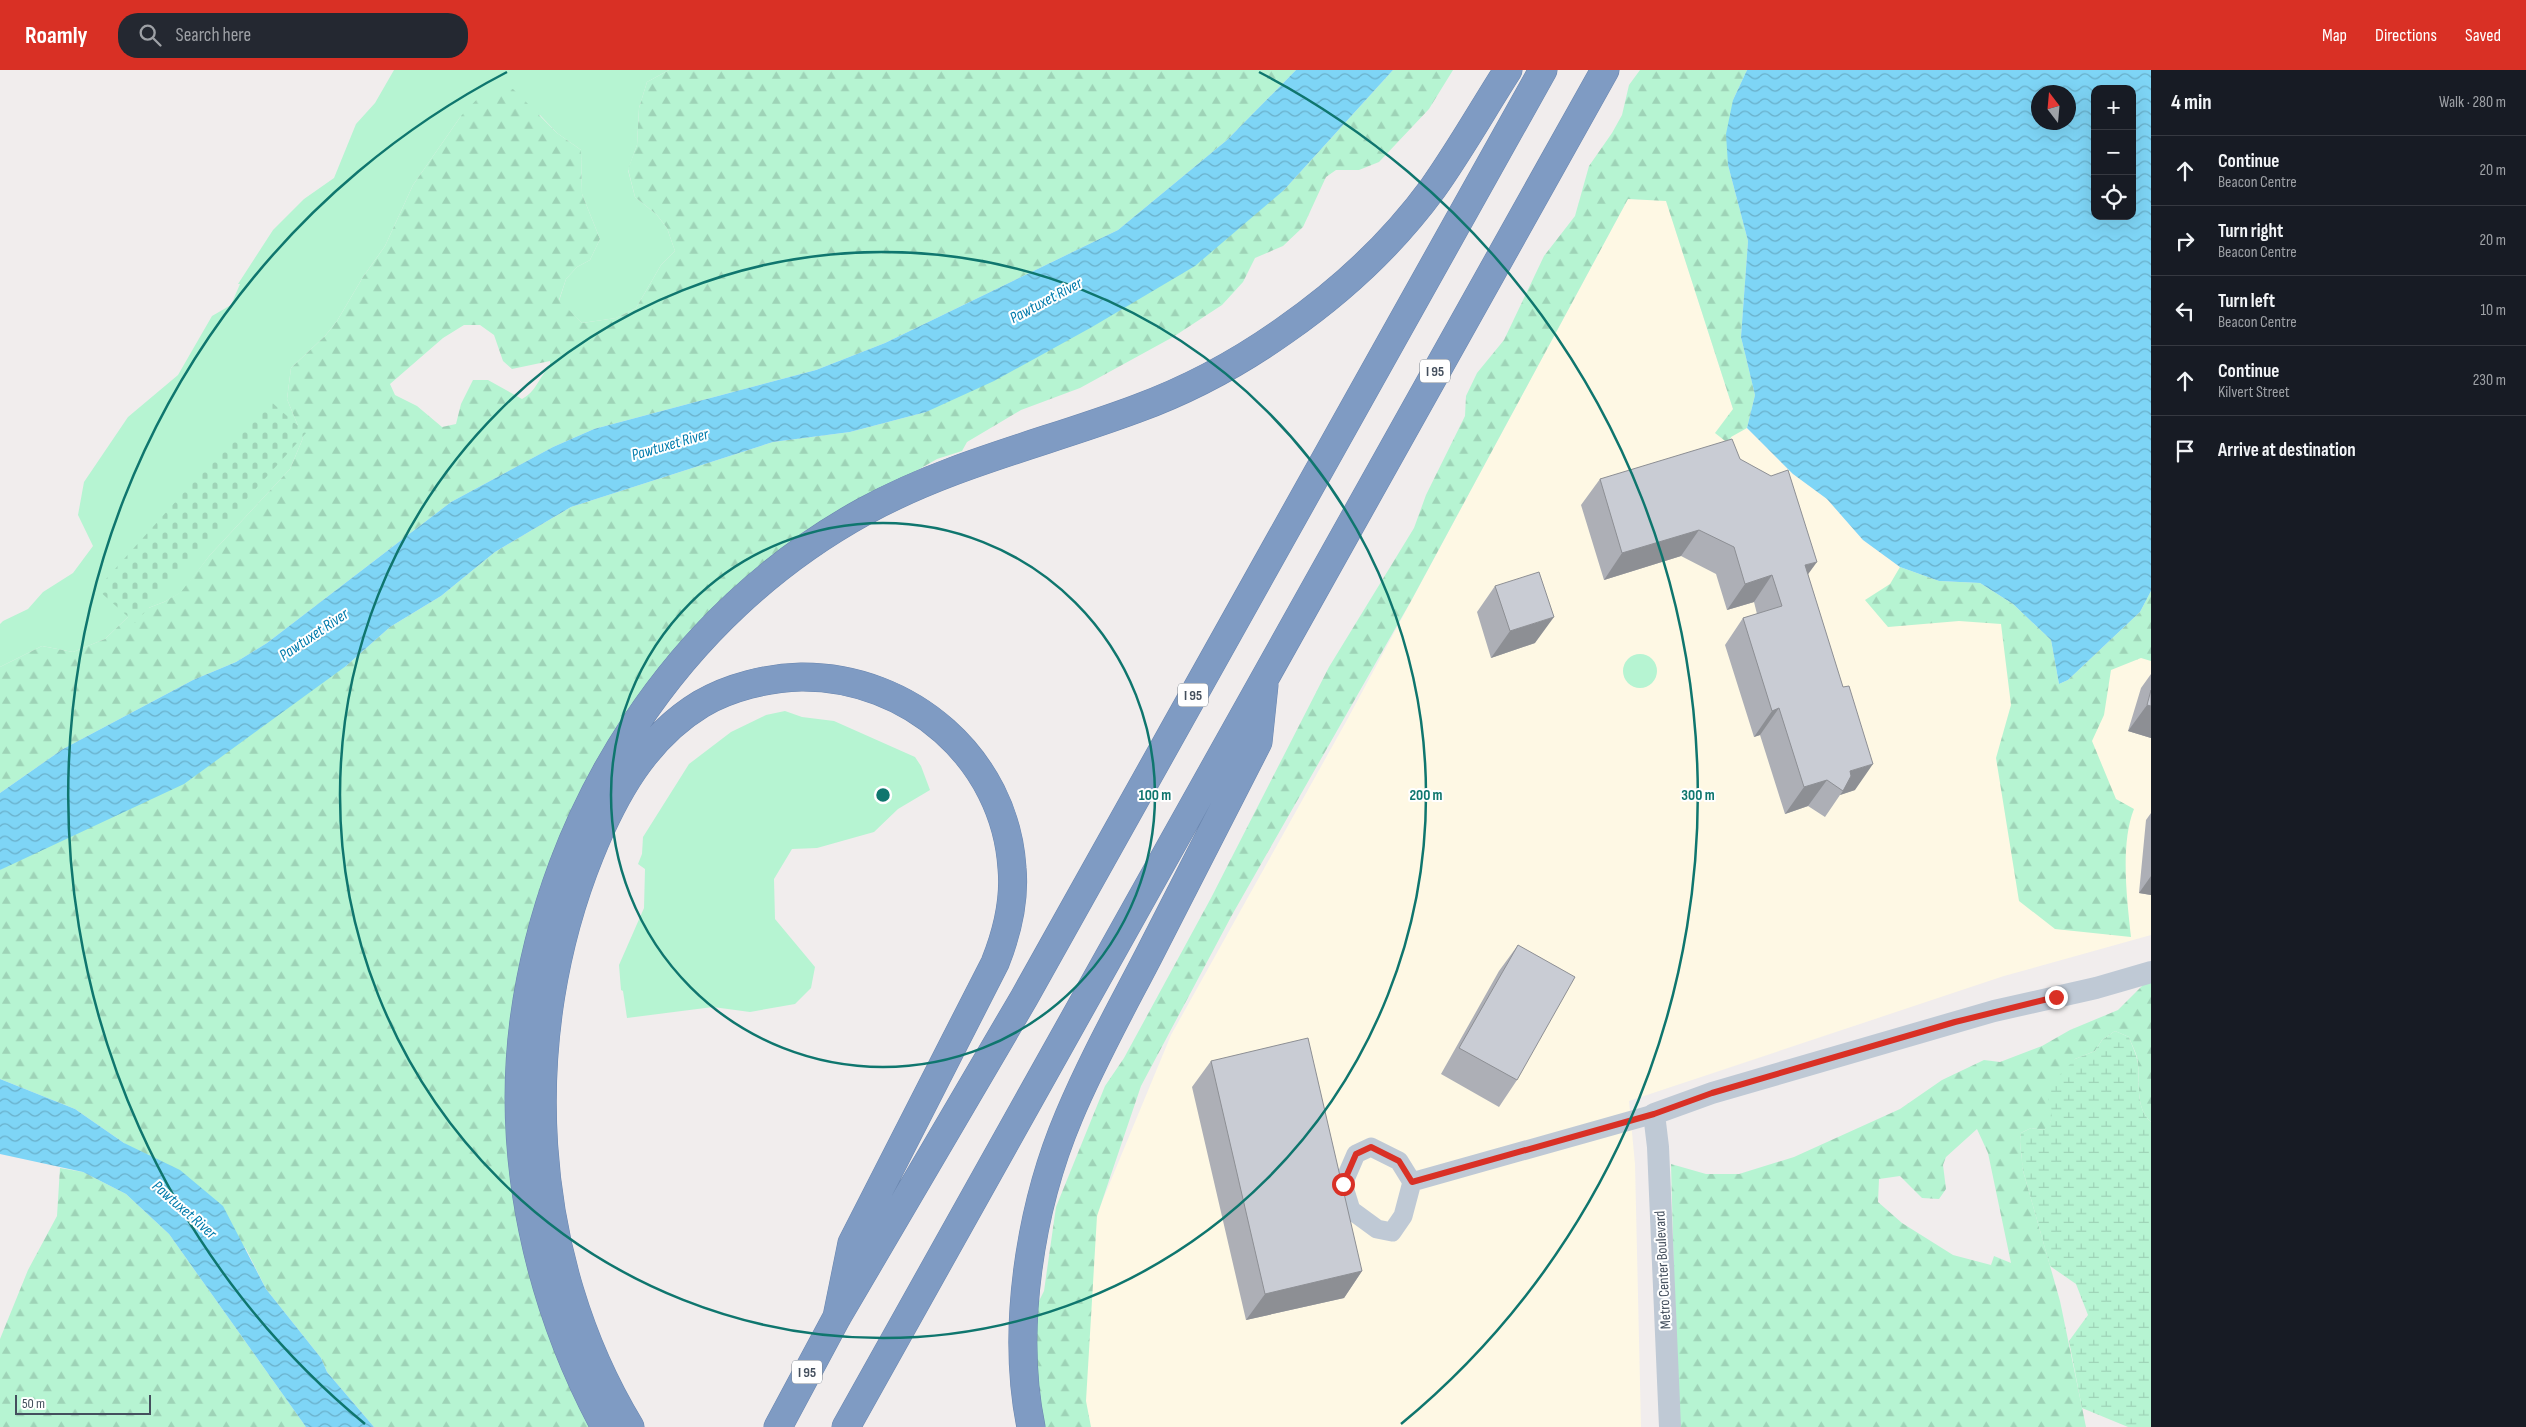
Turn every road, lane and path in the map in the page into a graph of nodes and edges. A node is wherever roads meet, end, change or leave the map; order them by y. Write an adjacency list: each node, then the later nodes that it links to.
1 (1508, 70): 9 (highway)
2 (1543, 70): 8 (highway, I 95)
3 (1605, 70): 4 (highway, I 95)
4 (1266, 673): 12 (highway, I 95); 13 (highway)
5 (2151, 972): 6 (street)
6 (1654, 1114): 7 (street); 14 (street, Metro Center Boulevard)
7 (1412, 1182)
8 (837, 1317): 10 (highway); 11 (highway, I 95)
9 (606, 1427)
10 (630, 1427)
11 (778, 1427)
12 (846, 1427)
13 (1031, 1427)
14 (1670, 1427)

